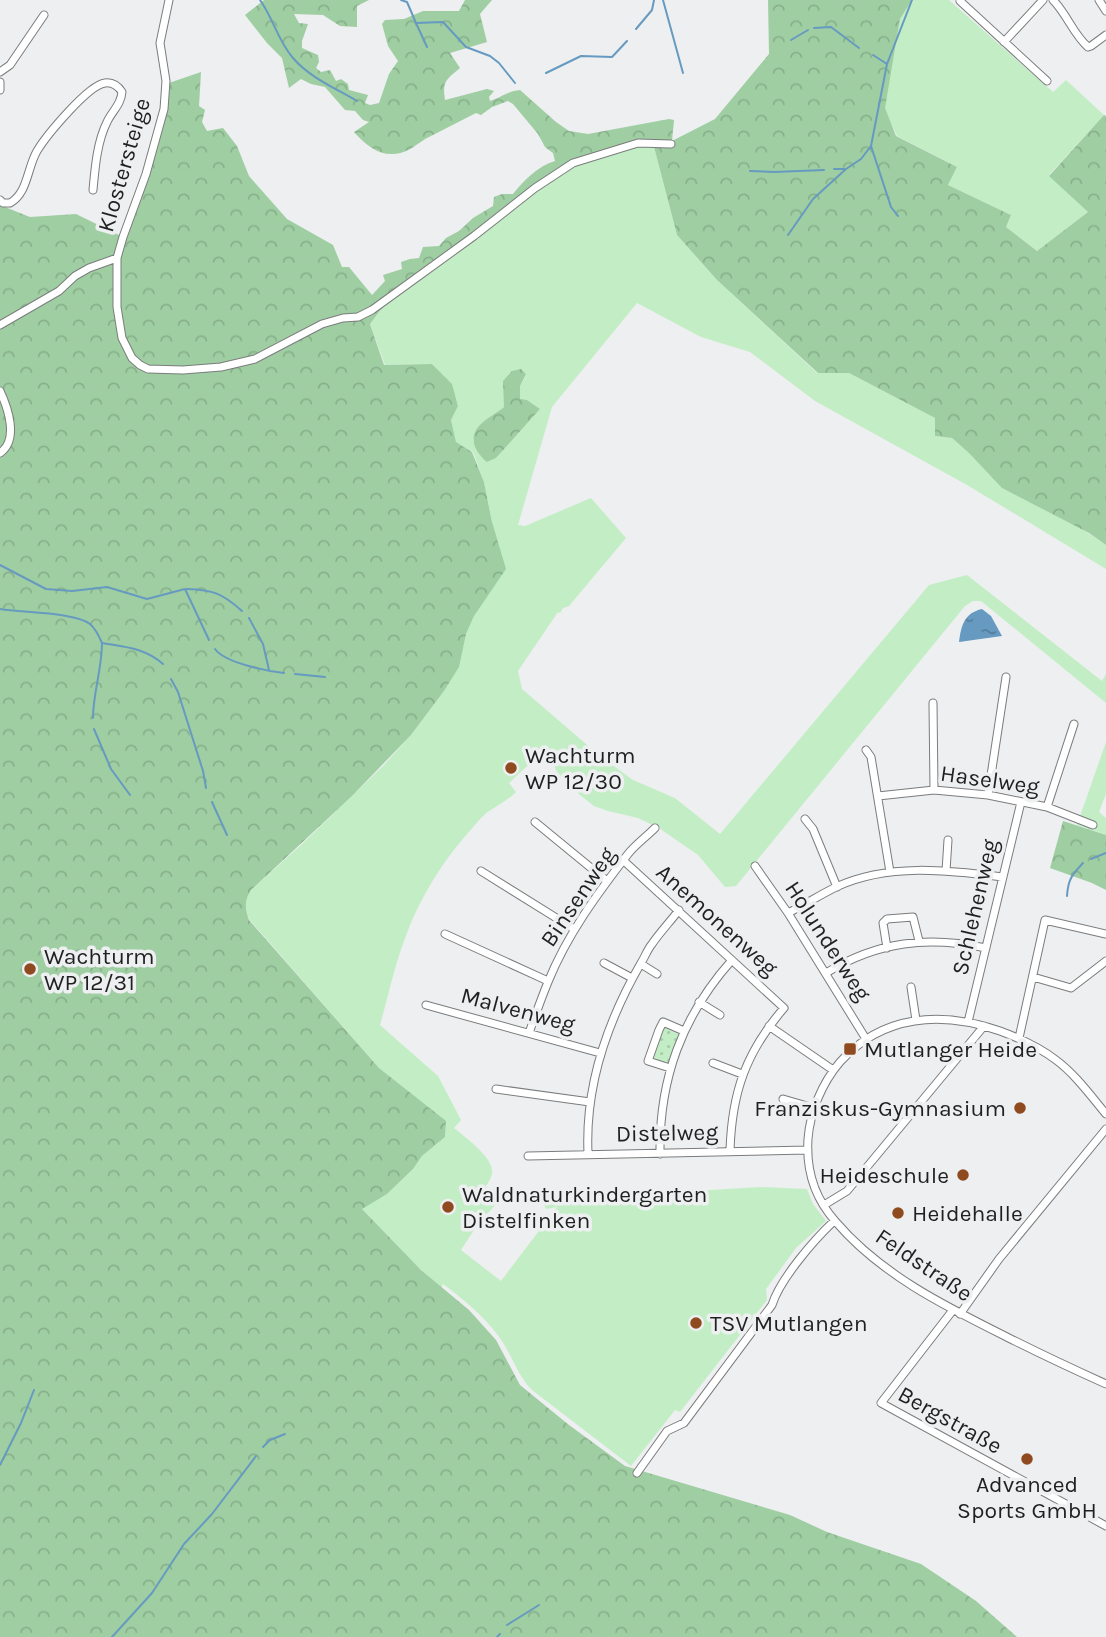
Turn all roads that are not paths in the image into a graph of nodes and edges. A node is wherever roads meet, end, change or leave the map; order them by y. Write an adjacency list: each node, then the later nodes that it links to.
1 (169, 0): 17 (street, Klostersteige)
2 (1043, 0): 9 (street)
3 (1053, 0): 8 (street)
4 (1100, 0): 6 (street)
5 (960, 1): 9 (street)
6 (1106, 11)
7 (44, 15): 10 (street)
8 (1106, 35)
9 (1004, 42): 11 (street)
10 (0, 72)
11 (1047, 81)
12 (0, 82): 13 (street)
13 (0, 90)
14 (671, 144): 17 (street, Klostersteige)
15 (93, 190): 16 (street)
16 (0, 200)
17 (117, 258): 18 (street)
18 (0, 325)
19 (0, 391): 20 (street)
20 (0, 453)
21 (1006, 677): 26 (street)
22 (933, 703): 25 (street)
23 (1074, 724): 29 (street)
24 (866, 750): 27 (street)
25 (934, 790): 26 (street, Haselweg); 27 (street, Haselweg)
26 (988, 795): 28 (street, Haselweg)
27 (878, 796): 39 (street)
28 (1021, 802): 29 (street, Haselweg); 40 (street, Schlehenweg)
29 (1047, 807): 32 (street, Haselweg)
30 (805, 819): 42 (street)
31 (535, 822): 41 (street)
32 (1093, 825)
33 (655, 828): 35 (street, Binsenweg)
34 (948, 840): 38 (street)
35 (624, 861): 41 (street, Binsenweg); 43 (street, Anemonenweg)
36 (755, 866): 44 (street, Holunderweg)
37 (481, 871): 45 (street)
38 (946, 871): 39 (street); 40 (street)
39 (890, 872): 42 (street)
40 (1002, 877): 50 (street, Schlehenweg)
41 (607, 881): 45 (street, Binsenweg)
42 (837, 887): 44 (street)
43 (678, 910): 51 (street, Anemonenweg); 54 (street)
44 (788, 913): 55 (street, Holunderweg)
45 (575, 929): 59 (street, Binsenweg)
46 (445, 934): 59 (street)
47 (1106, 934): 57 (street)
48 (919, 941): 49 (street); 49 (street); 50 (street)
49 (887, 948): 55 (street)
50 (986, 948): 65 (street, Schlehenweg)
51 (732, 960): 61 (street); 66 (street, Anemonenweg)
52 (1106, 961): 57 (street)
53 (604, 963): 58 (street)
54 (641, 964): 56 (street); 58 (street)
55 (826, 973): 71 (street, Holunderweg)
56 (657, 974)
57 (1033, 977): 70 (street)
58 (632, 978): 72 (street)
59 (548, 981): 69 (street, Binsenweg)
60 (911, 987): 64 (street)
61 (699, 1002): 63 (street); 68 (street)
62 (426, 1005): 69 (street, Malvenweg)
63 (720, 1015)
64 (916, 1020): 65 (street, Feldstraße); 71 (street, Feldstraße)
65 (968, 1021): 67 (street, Feldstraße)
66 (769, 1026): 75 (street); 76 (street)
67 (984, 1026): 70 (street, Feldstraße); 88 (street)
68 (684, 1031): 74 (street); 74 (street)
69 (529, 1033): 72 (street, Malvenweg)
70 (1019, 1038): 81 (street, Feldstraße)
71 (866, 1039): 75 (street, Feldstraße)
72 (600, 1053): 79 (street)
73 (713, 1063): 76 (street)
74 (670, 1068): 86 (street)
75 (833, 1070): 80 (street, Feldstraße)
76 (742, 1074): 83 (street)
77 (496, 1089): 79 (street)
78 (783, 1099): 80 (street)
79 (590, 1102): 85 (street)
80 (814, 1108): 84 (street, Feldstraße)
81 (1106, 1114)
82 (1106, 1129): 90 (street)
83 (730, 1150): 84 (street, Distelweg); 86 (street, Distelweg)
84 (808, 1150): 88 (street, Feldstraße)
85 (588, 1153): 86 (street, Distelweg); 87 (street, Distelweg)
86 (660, 1154)
87 (528, 1156)
88 (824, 1205): 89 (street, Feldstraße)
89 (834, 1221): 90 (street, Feldstraße); 92 (street)
90 (957, 1312): 91 (street, Feldstraße); 93 (street, Bergstraße)
91 (1106, 1384)
92 (637, 1473)
93 (1106, 1526)

